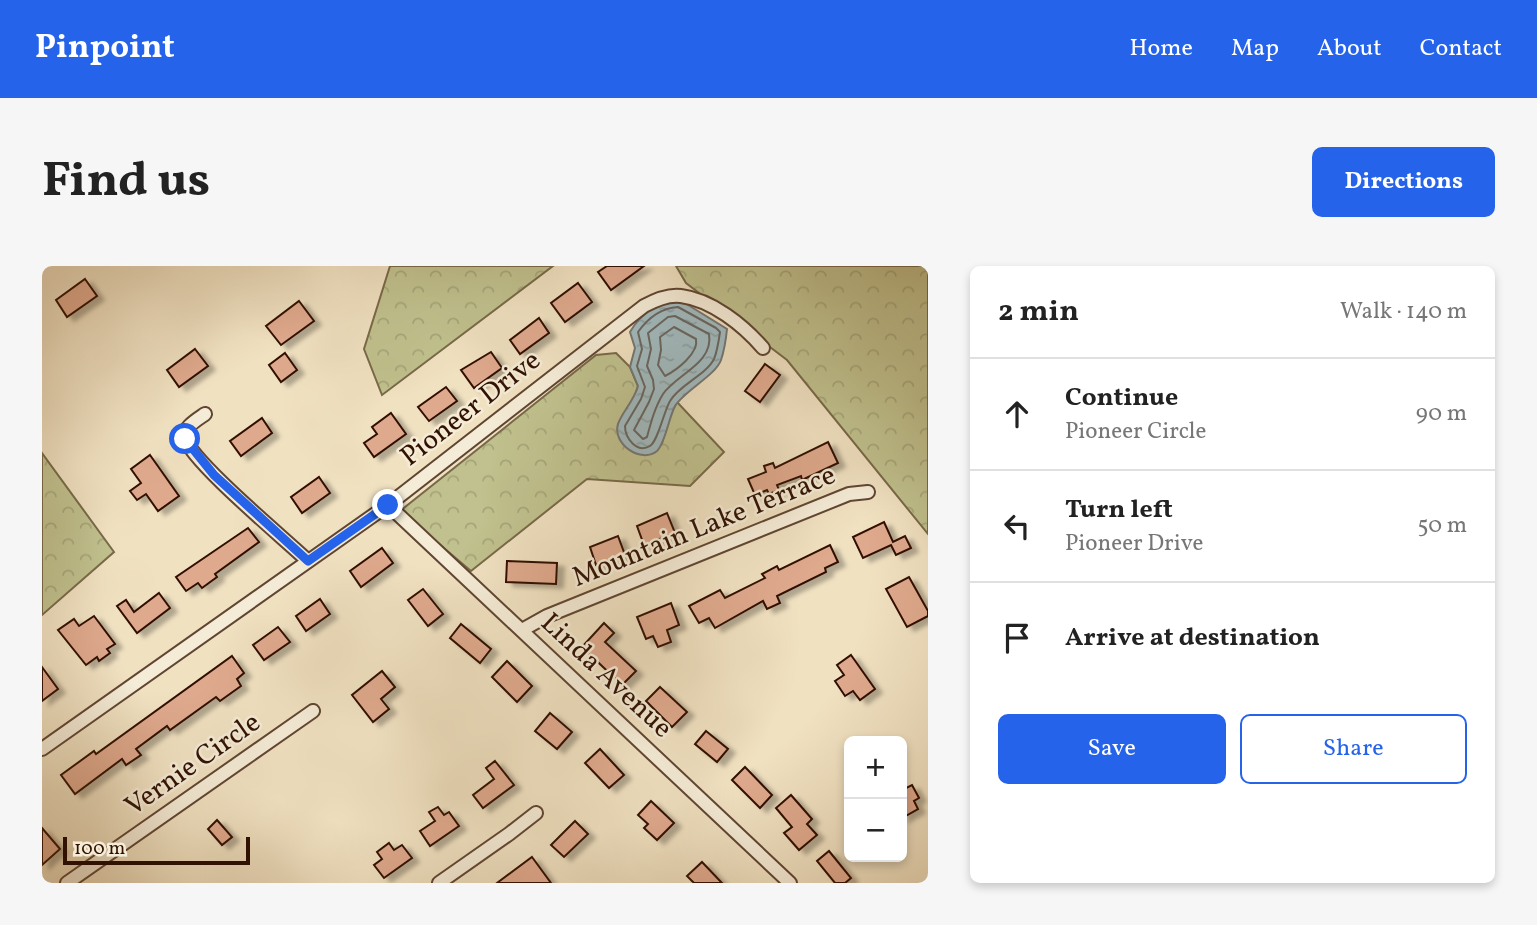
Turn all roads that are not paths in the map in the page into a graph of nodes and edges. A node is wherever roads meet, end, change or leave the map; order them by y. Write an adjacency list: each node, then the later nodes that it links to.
1 (763, 348): 4 (street, Pioneer Drive)
2 (205, 414): 5 (street)
3 (868, 492): 6 (street, Mountain Lake Terrace)
4 (388, 505): 5 (street, Pioneer Drive); 6 (street, Linda Avenue)
5 (308, 561): 8 (street, Pioneer Drive)
6 (522, 630): 12 (street, Linda Avenue)
7 (313, 710): 10 (street, Vernie Circle)
8 (42, 749)
9 (536, 813): 11 (street)
10 (67, 883)
11 (439, 883)
12 (790, 883)

